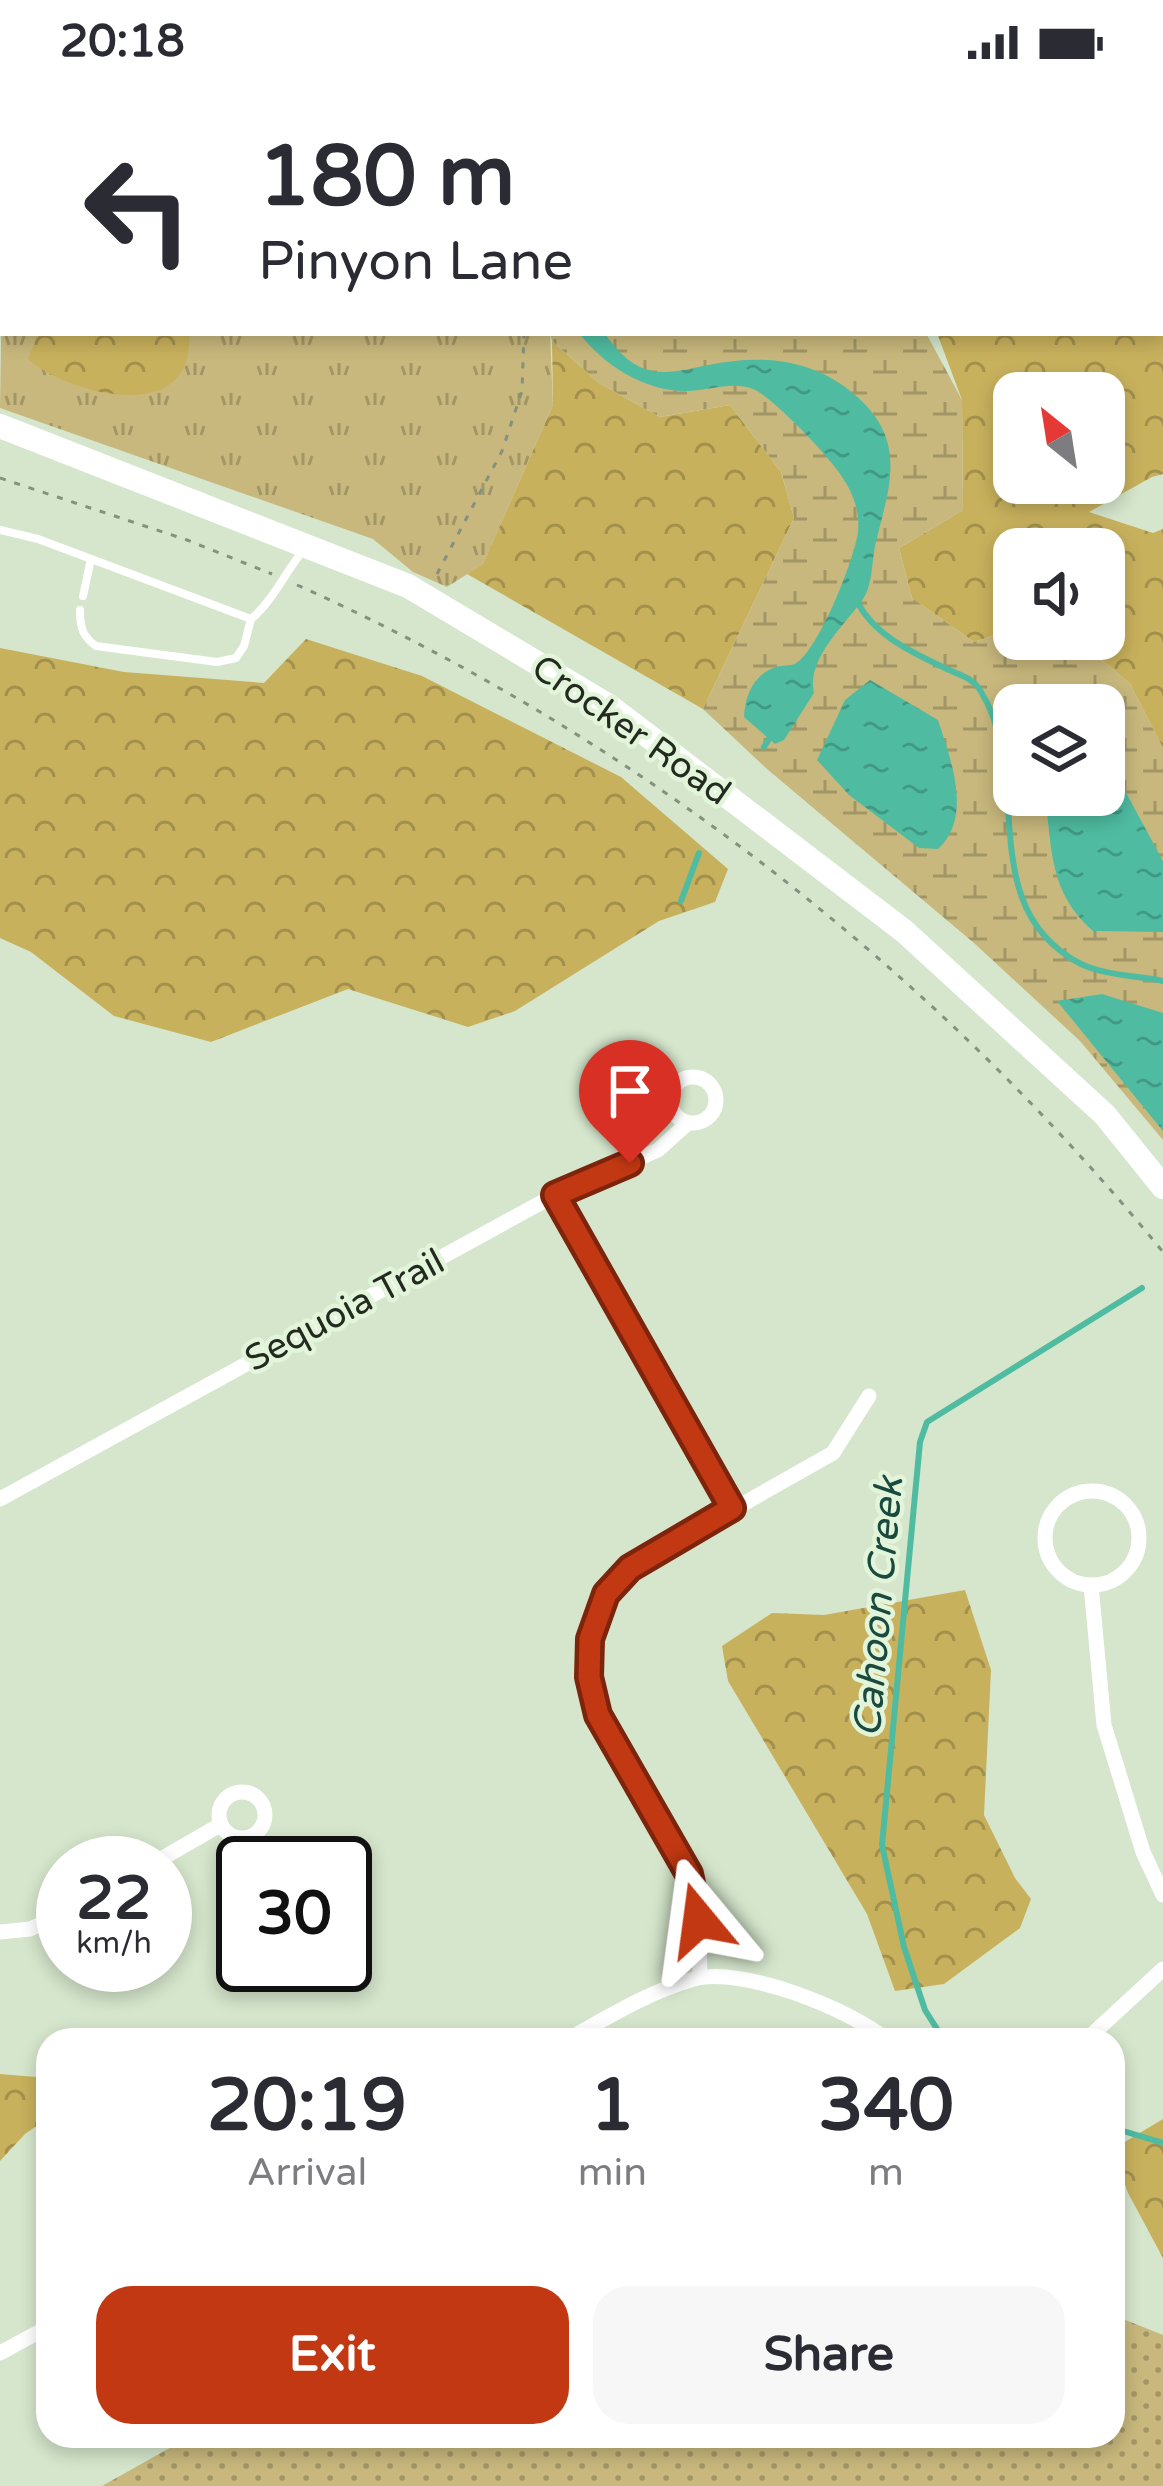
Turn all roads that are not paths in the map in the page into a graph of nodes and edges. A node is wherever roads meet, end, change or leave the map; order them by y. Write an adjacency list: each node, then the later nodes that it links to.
1 (0, 426): 3 (main road, Crocker Road)
2 (0, 530): 4 (lane)
3 (308, 545): 7 (lane); 9 (main road, Crocker Road)
4 (91, 559): 5 (lane); 7 (lane)
5 (83, 596)
6 (80, 610): 7 (lane)
7 (250, 619)
8 (688, 1123): 10 (street, Sequoia Trail)
9 (1163, 1187)
10 (555, 1195): 12 (street, Sequoia Trail); 13 (street)
11 (869, 1396): 13 (street)
12 (0, 1499)
13 (732, 1508): 21 (street)
14 (1091, 1585): 14 (street); 17 (street)
15 (220, 1825): 16 (street)
16 (192, 1841)
17 (1163, 1894)
18 (36, 1926): 19 (street)
19 (0, 1932)
20 (1163, 1969): 24 (street)
21 (700, 1977): 22 (street); 23 (street)
22 (588, 2028)
23 (874, 2028)
24 (1098, 2028)
25 (36, 2333): 26 (street)
26 (0, 2353)

